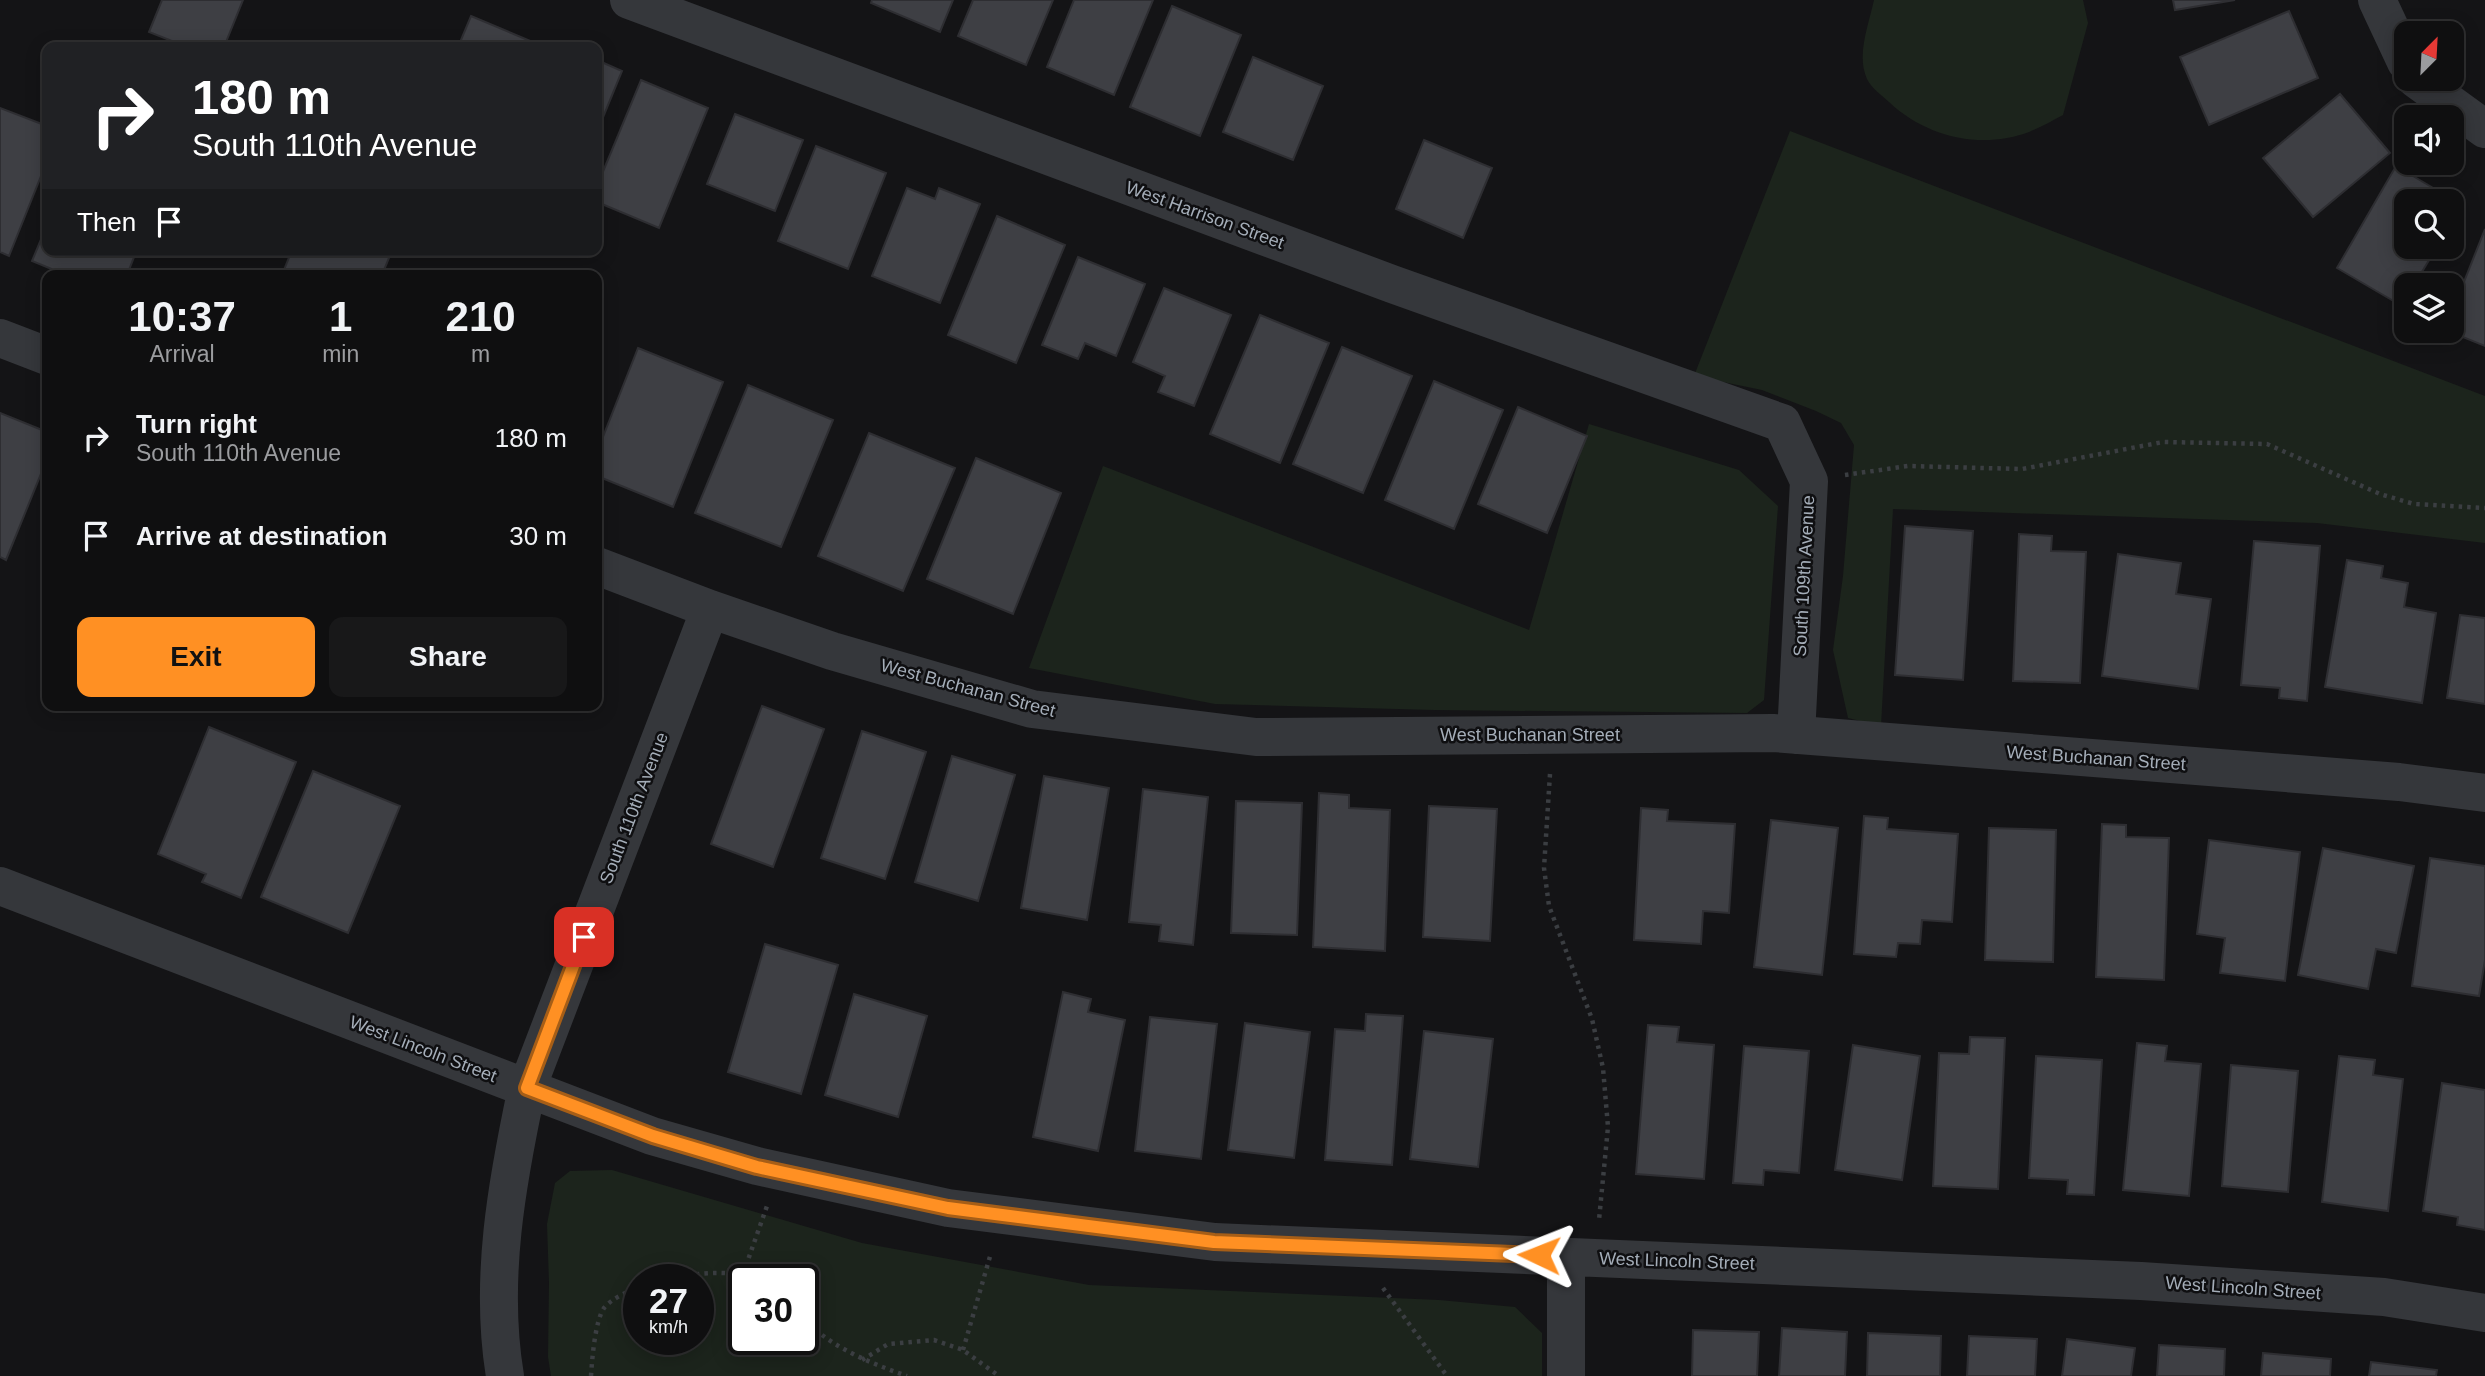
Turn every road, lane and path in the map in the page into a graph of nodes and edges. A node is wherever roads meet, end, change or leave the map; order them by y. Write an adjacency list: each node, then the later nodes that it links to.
1 (629, 0): 8 (street, West Harrison Street)
2 (2376, 0): 3 (street)
3 (2394, 37)
4 (2433, 91): 5 (street)
5 (2485, 128)
6 (0, 338): 7 (street)
7 (42, 354)
8 (1783, 423): 9 (street, South 109th Avenue)
9 (1809, 481): 10 (path); 13 (street, South 109th Avenue)
10 (2485, 508)
11 (602, 568): 12 (street, West Buchanan Street)
12 (710, 609): 14 (street, West Buchanan Street); 17 (street, South 110th Avenue)
13 (1796, 734): 14 (street, West Buchanan Street); 15 (street, West Buchanan Street)
14 (1552, 735): 21 (path)
15 (2485, 793)
16 (0, 886): 17 (street, West Lincoln Street)
17 (527, 1088): 18 (street, West Lincoln Street); 28 (street, South 110th Avenue)
18 (779, 1172): 19 (street, West Lincoln Street); 22 (path)
19 (1003, 1214): 20 (street, West Lincoln Street); 26 (path)
20 (1353, 1248): 21 (street, West Lincoln Street); 32 (path)
21 (1581, 1257): 24 (street, West Lincoln Street); 33 (street)
22 (747, 1264)
23 (623, 1295): 29 (path)
24 (2485, 1313)
25 (819, 1331): 27 (path)
26 (963, 1350): 27 (path); 31 (path)
27 (862, 1360): 30 (path)
28 (505, 1376)
29 (591, 1376)
30 (906, 1376)
31 (999, 1376)
32 (1447, 1376)
33 (1566, 1376)

